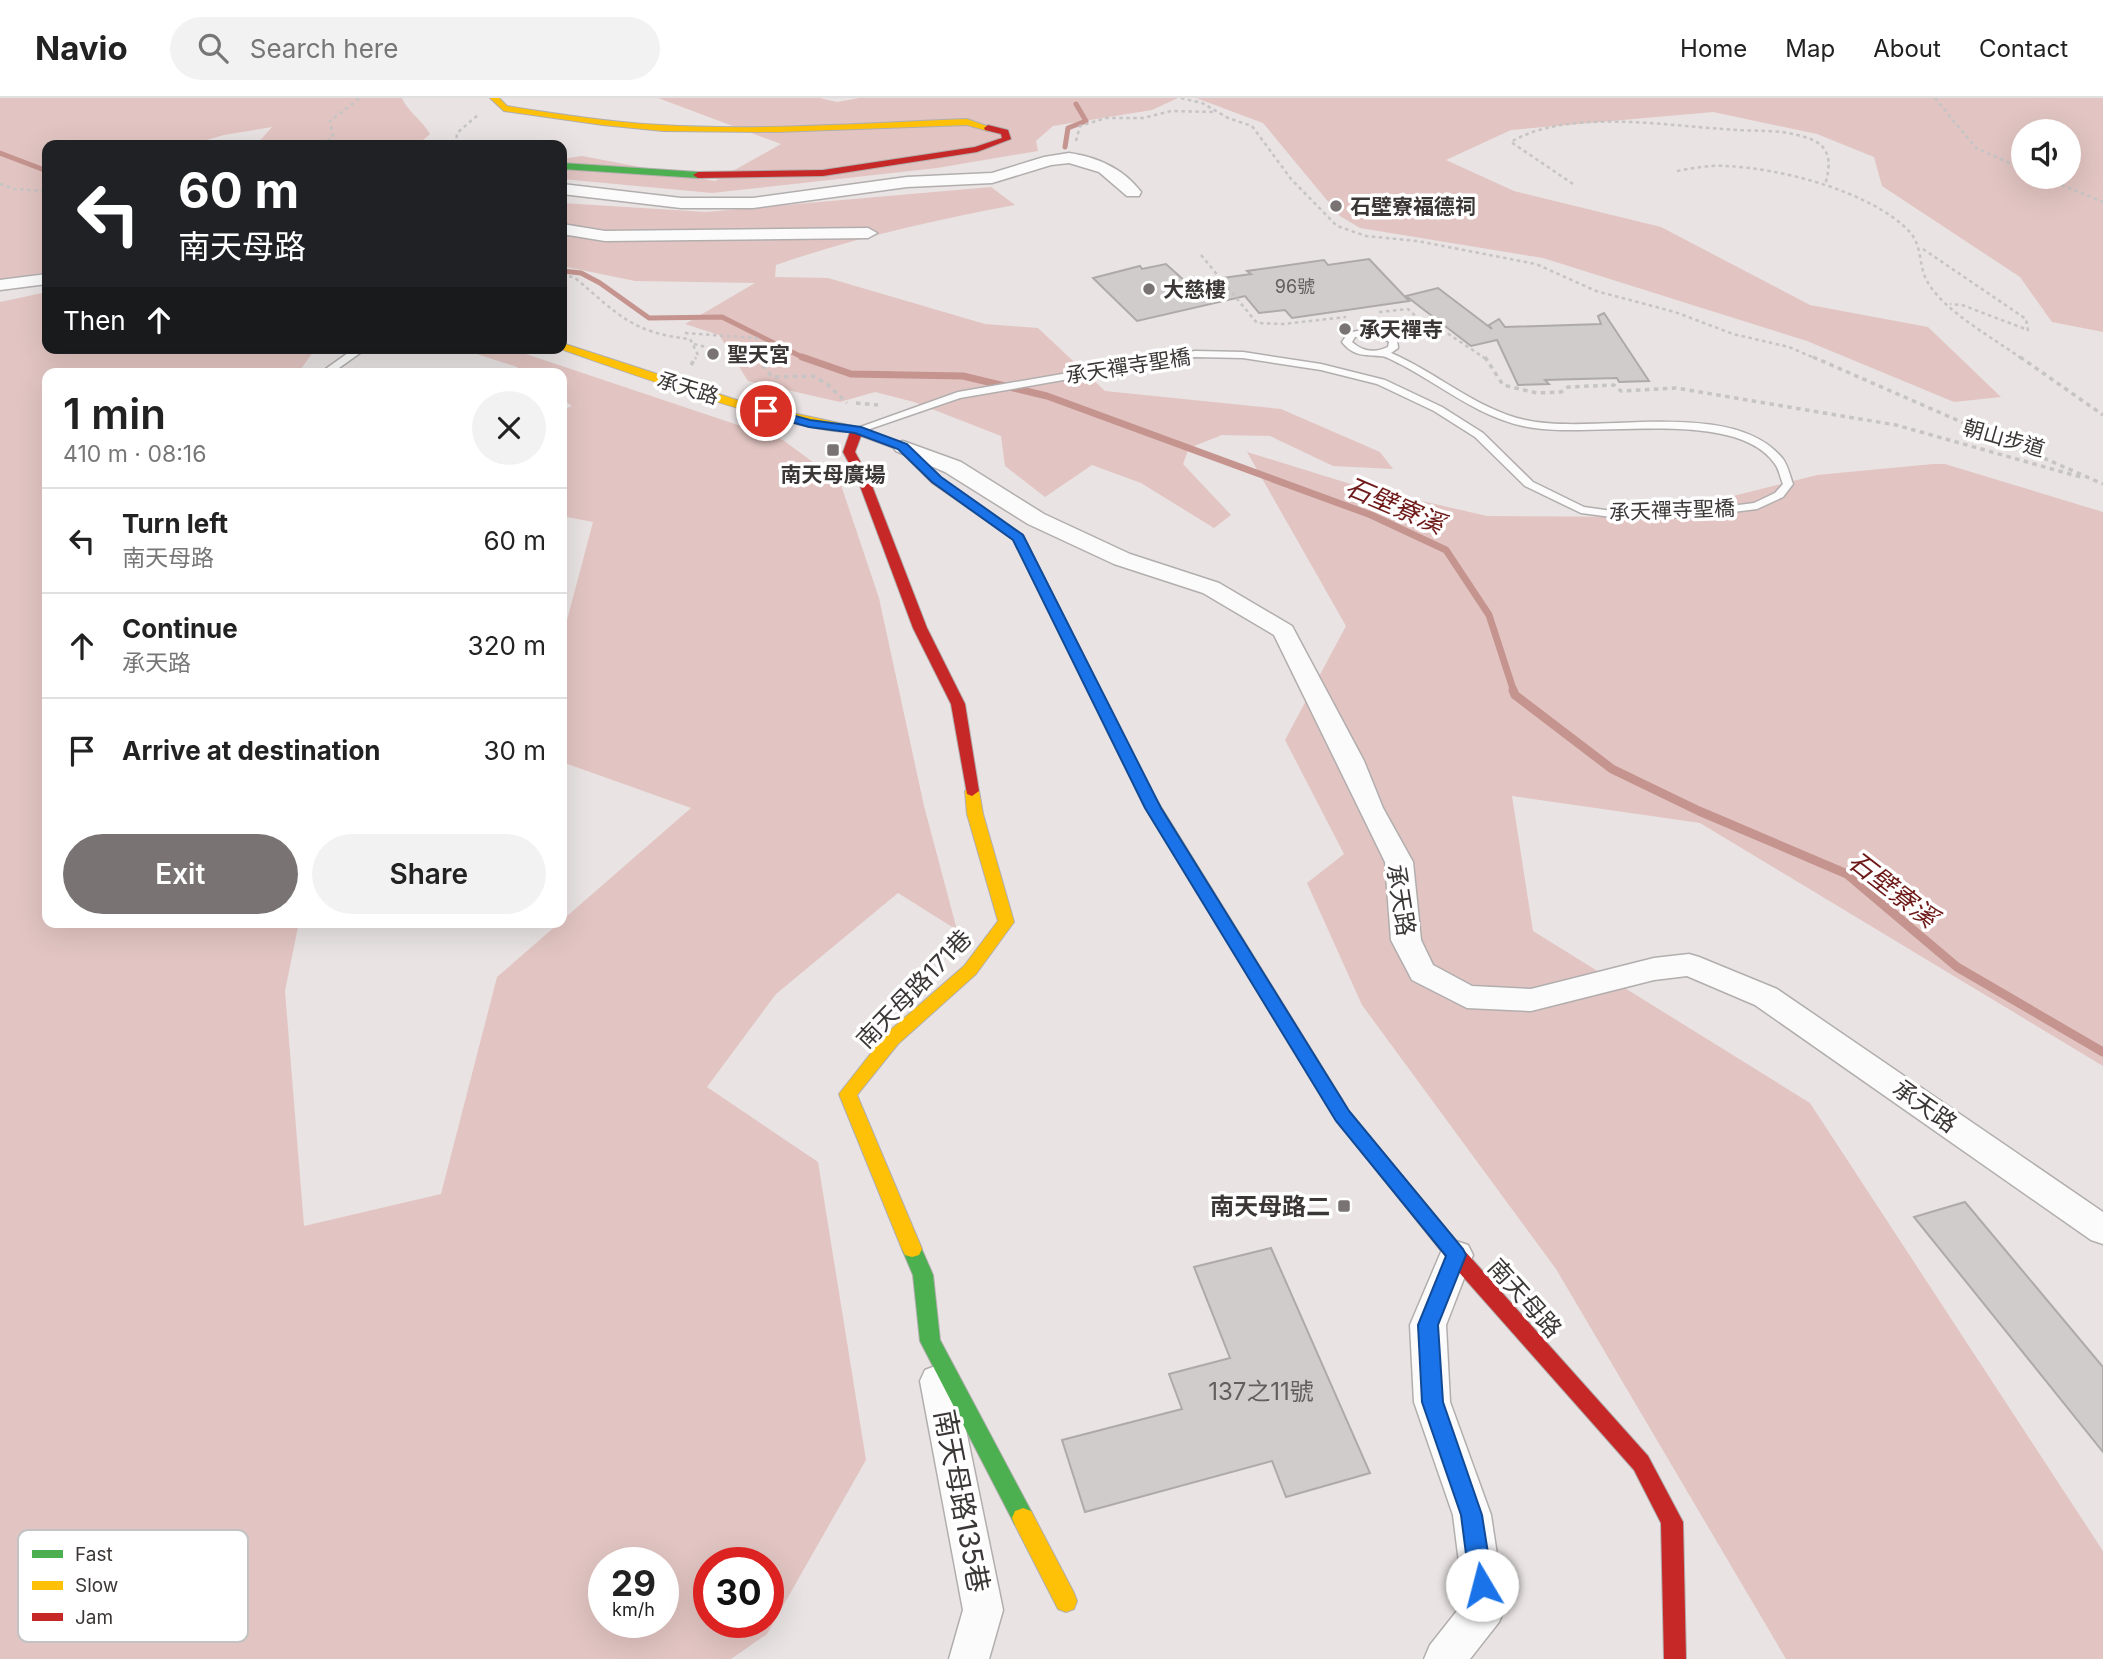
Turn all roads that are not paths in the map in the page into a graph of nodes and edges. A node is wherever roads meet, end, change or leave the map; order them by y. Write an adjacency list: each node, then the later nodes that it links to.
1 (495, 99): 2 (street)
2 (567, 166)
3 (567, 190): 4 (street)
4 (1133, 192)
5 (567, 230): 6 (street)
6 (868, 233)
7 (42, 280): 8 (street)
8 (0, 285)
9 (567, 348): 13 (street, 承天路)
10 (1383, 353): 13 (lane, 承天禪寺聖橋)
11 (353, 354): 12 (lane)
12 (332, 368)
13 (857, 430): 14 (street, 南天母路); 17 (street, 南天母路171巷)
14 (903, 447): 15 (street, 承天路); 16 (street, 南天母路)
15 (2103, 1230)
16 (1456, 1255): 20 (street); 21 (street, 南天母路)
17 (930, 1342): 18 (street, 南天母路171巷); 19 (street, 南天母路135巷)
18 (1066, 1601)
19 (969, 1659)
20 (1444, 1659)
21 (1675, 1659)

